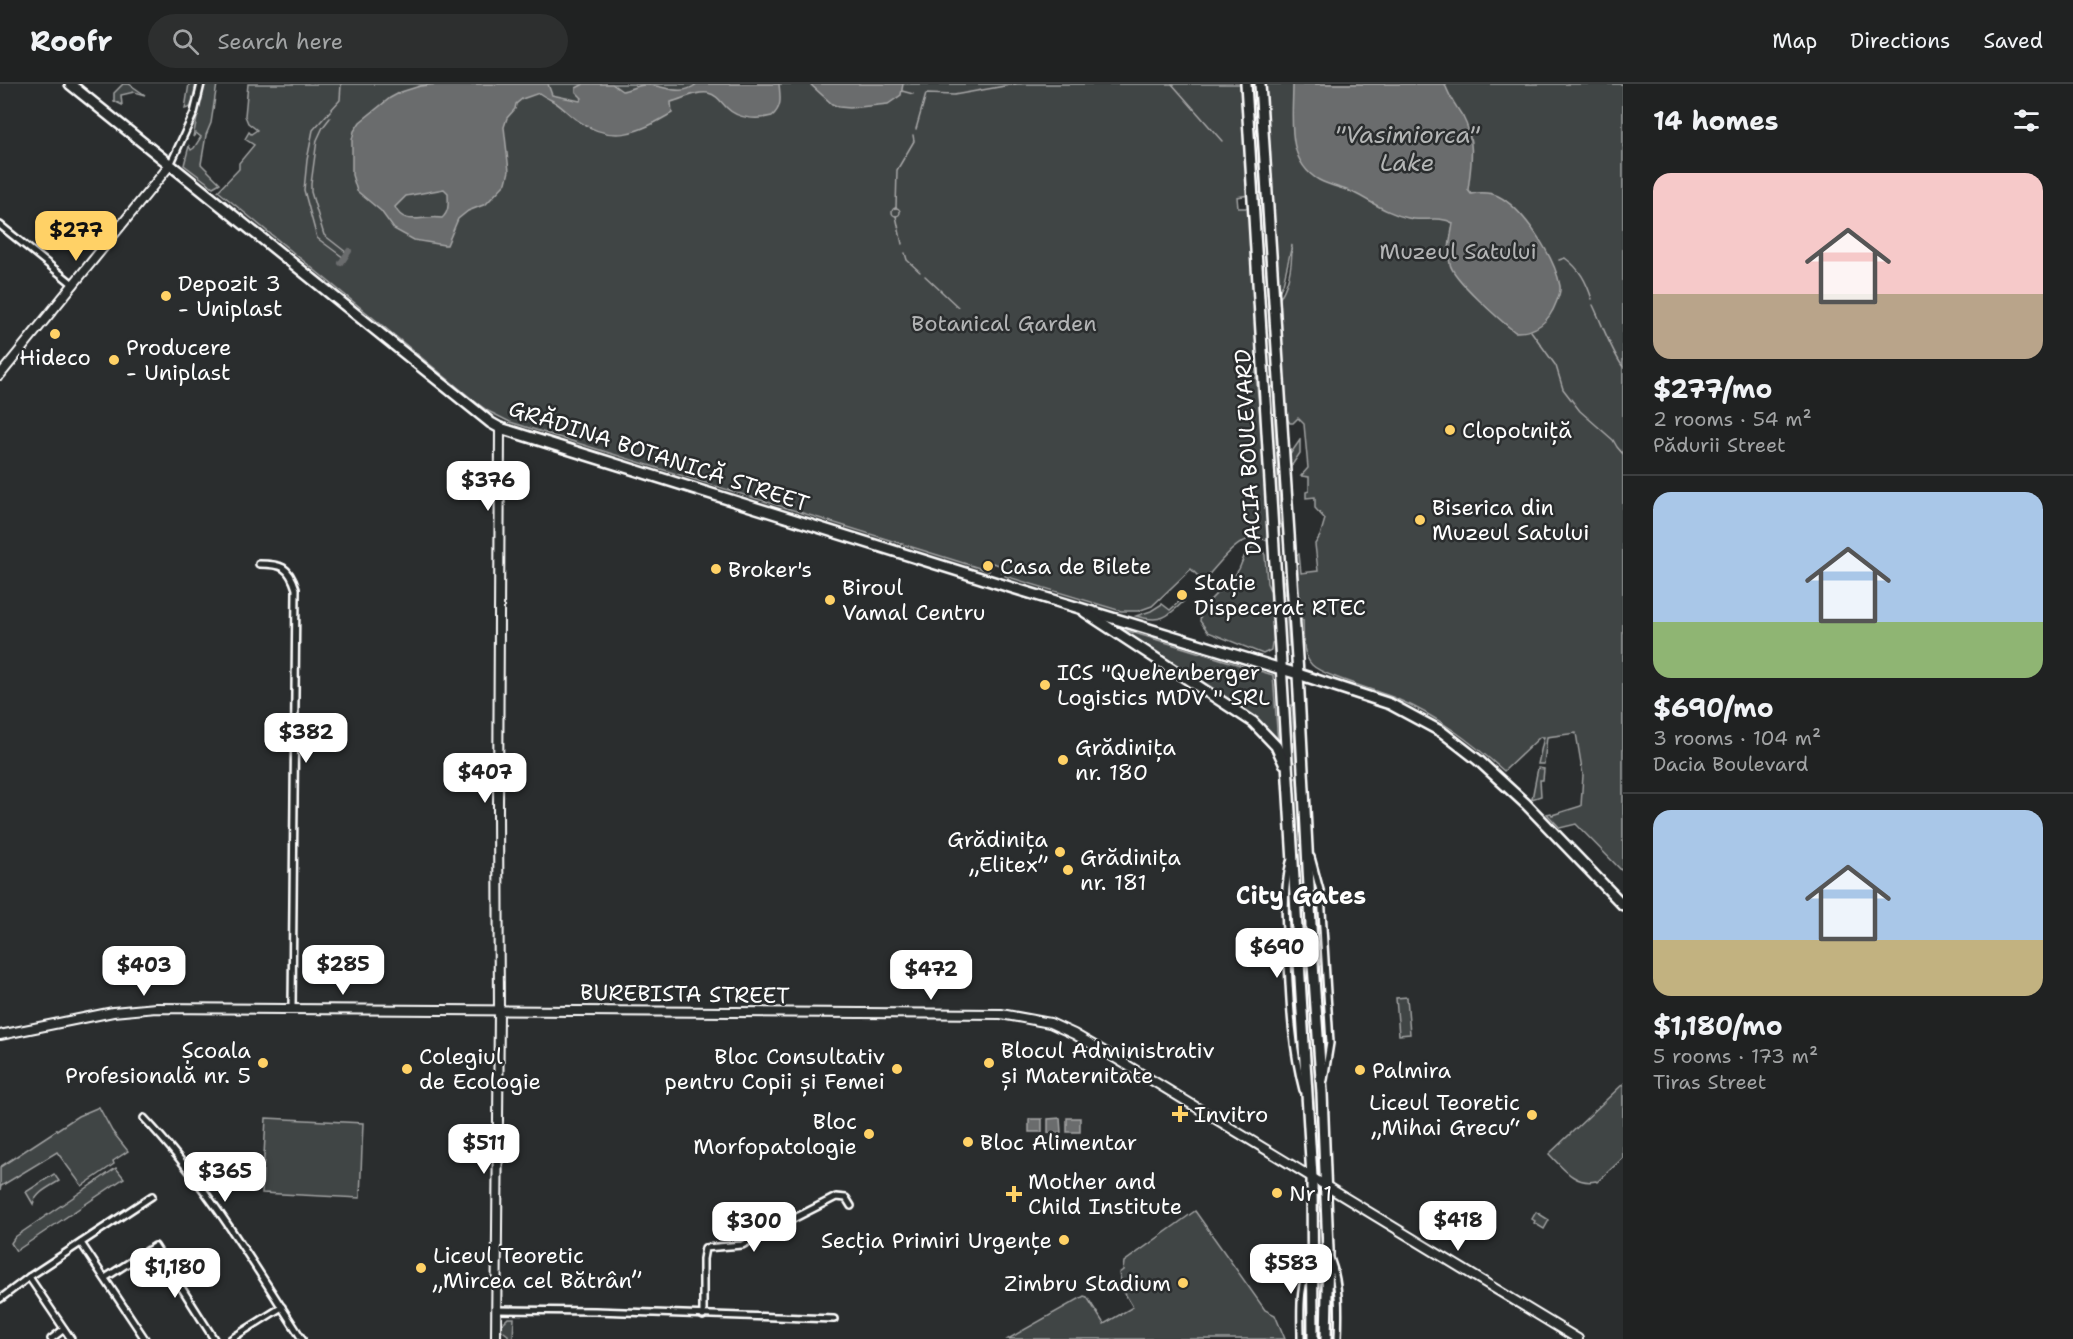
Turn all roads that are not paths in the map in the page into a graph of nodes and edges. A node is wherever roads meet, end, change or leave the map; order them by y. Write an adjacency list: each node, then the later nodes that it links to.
1 (70, 84): 5 (main road, GRĂDINA BOTANICĂ STREET)
2 (201, 84): 5 (street)
3 (1246, 84): 9 (main road, DACIA BOULEVARD)
4 (1260, 84): 10 (main road, DACIA BOULEVARD)
5 (170, 165): 7 (main road); 11 (main road, GRĂDINA BOTANICĂ STREET)
6 (0, 225): 7 (street)
7 (74, 285): 8 (main road)
8 (0, 375)
9 (1264, 382): 10 (main road); 14 (main road, DACIA BOULEVARD)
10 (1278, 382): 15 (main road, DACIA BOULEVARD)
11 (500, 428): 13 (main road, GRĂDINA BOTANICĂ STREET); 20 (main road)
12 (259, 564): 19 (street)
13 (1075, 606): 14 (main road, GRĂDINA BOTANICĂ STREET); 16 (main road)
14 (1282, 669): 15 (main road, GRĂDINA BOTANICĂ STREET); 16 (main road, DACIA BOULEVARD)
15 (1298, 674): 17 (main road, DACIA BOULEVARD); 18 (main road, GRĂDINA BOTANICĂ STREET)
16 (1287, 769): 17 (main road); 23 (main road, DACIA BOULEVARD)
17 (1302, 770): 24 (main road, DACIA BOULEVARD)
18 (1623, 905)
19 (292, 1008): 20 (main road, BUREBISTA STREET); 21 (main road, BUREBISTA STREET)
20 (499, 1011): 23 (main road, BUREBISTA STREET); 34 (main road)
21 (0, 1035)
22 (144, 1118): 33 (street)
23 (1312, 1177): 24 (main road, BUREBISTA STREET); 29 (main road, DACIA BOULEVARD)
24 (1326, 1185): 28 (main road, DACIA BOULEVARD); 49 (main road, BUREBISTA STREET)
25 (153, 1196): 27 (street)
26 (851, 1206): 35 (street)
27 (81, 1243): 30 (street); 31 (street)
28 (1328, 1252): 47 (main road, DACIA BOULEVARD); 48 (street, DACIA BOULEVARD)
29 (1313, 1258): 45 (street, DACIA BOULEVARD); 46 (main road, DACIA BOULEVARD)
30 (29, 1277): 32 (street); 37 (street)
31 (105, 1278): 40 (street); 41 (street)
32 (0, 1299)
33 (282, 1307): 42 (street); 43 (street)
34 (496, 1310): 35 (street); 44 (main road)
35 (703, 1316): 36 (street)
36 (834, 1319)
37 (64, 1329): 38 (street); 39 (street)
38 (51, 1339)
39 (71, 1339)
40 (145, 1339)
41 (214, 1339)
42 (231, 1339)
43 (302, 1339)
44 (496, 1339)
45 (1301, 1339)
46 (1313, 1339)
47 (1326, 1339)
48 (1338, 1339)
49 (1578, 1339)

